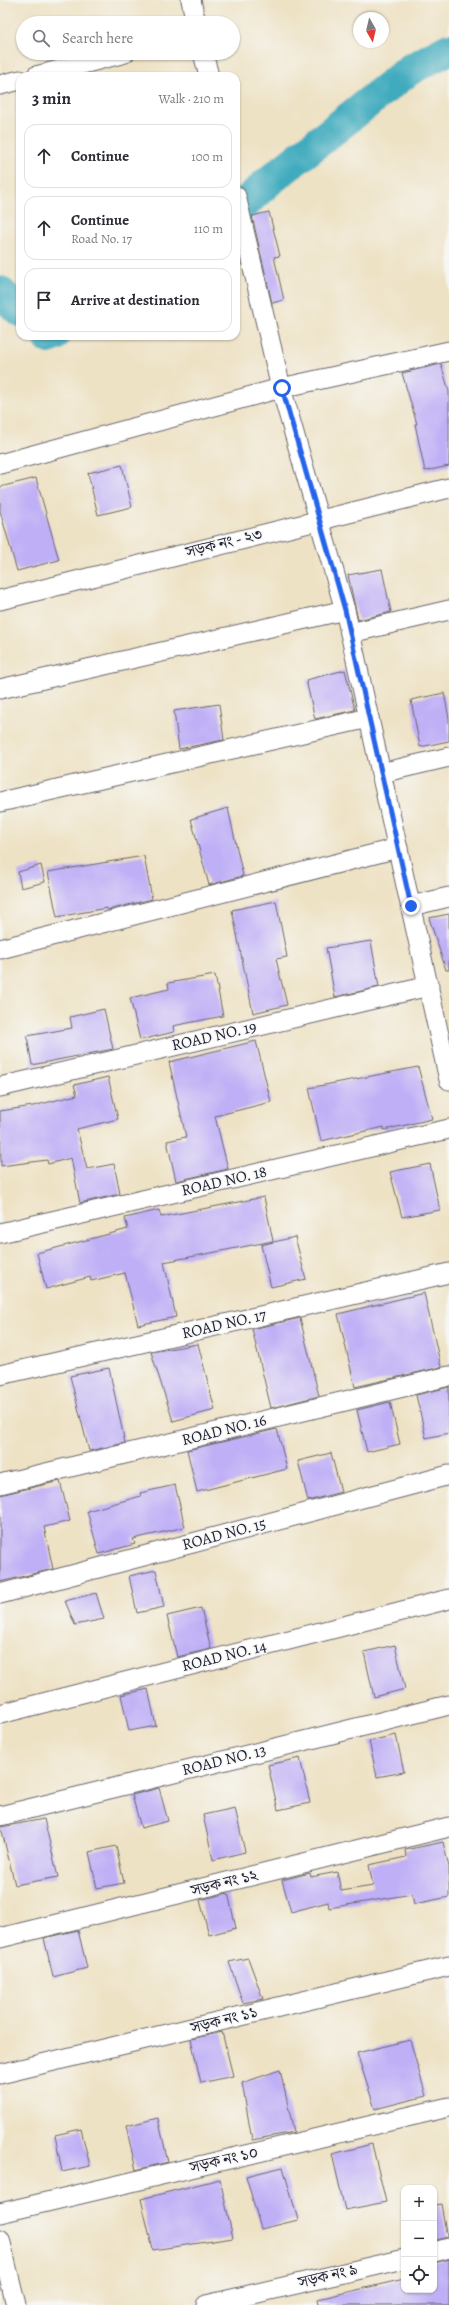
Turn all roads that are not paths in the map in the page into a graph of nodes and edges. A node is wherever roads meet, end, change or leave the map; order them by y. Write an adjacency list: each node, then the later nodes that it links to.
1 (191, 0): 2 (street)
2 (194, 16)
3 (98, 60): 5 (street)
4 (205, 60): 6 (street)
5 (51, 72)
6 (208, 72)
7 (16, 81): 8 (street)
8 (0, 85)
9 (240, 214): 11 (street)
10 (449, 351): 11 (street)
11 (282, 388): 12 (street); 14 (street)
12 (0, 464)
13 (449, 488): 14 (street, সড়ক নং - ২৩)
14 (320, 519): 15 (street, সড়ক নং - ২৩); 16 (street)
15 (0, 600)
16 (345, 610): 18 (street); 19 (street)
17 (449, 610): 18 (street)
18 (350, 633): 20 (street)
19 (0, 689)
20 (369, 718): 22 (street); 23 (street)
21 (449, 757): 22 (street)
22 (381, 773): 24 (street)
23 (0, 802)
24 (398, 848): 26 (street); 27 (street)
25 (449, 897): 26 (street)
26 (411, 906): 28 (street)
27 (0, 949)
28 (429, 986): 29 (street); 31 (street, ROAD NO. 19)
29 (445, 1037): 30 (street)
30 (449, 1080)
31 (0, 1087)
32 (449, 1129): 33 (street, ROAD NO. 18)
33 (0, 1233)
34 (449, 1273): 35 (street, ROAD NO. 17)
35 (0, 1375)
36 (449, 1376): 38 (street, ROAD NO. 16)
37 (449, 1475): 39 (street, ROAD NO. 15)
38 (0, 1484)
39 (0, 1594)
40 (449, 1598): 42 (street, ROAD NO. 14)
41 (449, 1705): 43 (street, ROAD NO. 13)
42 (0, 1714)
43 (0, 1816)
44 (449, 1827): 45 (street, সড়ক নং ১২)
45 (0, 1938)
46 (449, 1966): 47 (street, সড়ক নং ১১)
47 (0, 2074)
48 (449, 2108): 49 (street, সড়ক নং ১০)
49 (0, 2213)
50 (0, 2239): 54 (street)
51 (449, 2248): 52 (street)
52 (437, 2251)
53 (401, 2260): 56 (street, সড়ক নং ৯)
54 (4, 2268): 55 (street)
55 (16, 2305)
56 (206, 2305)

